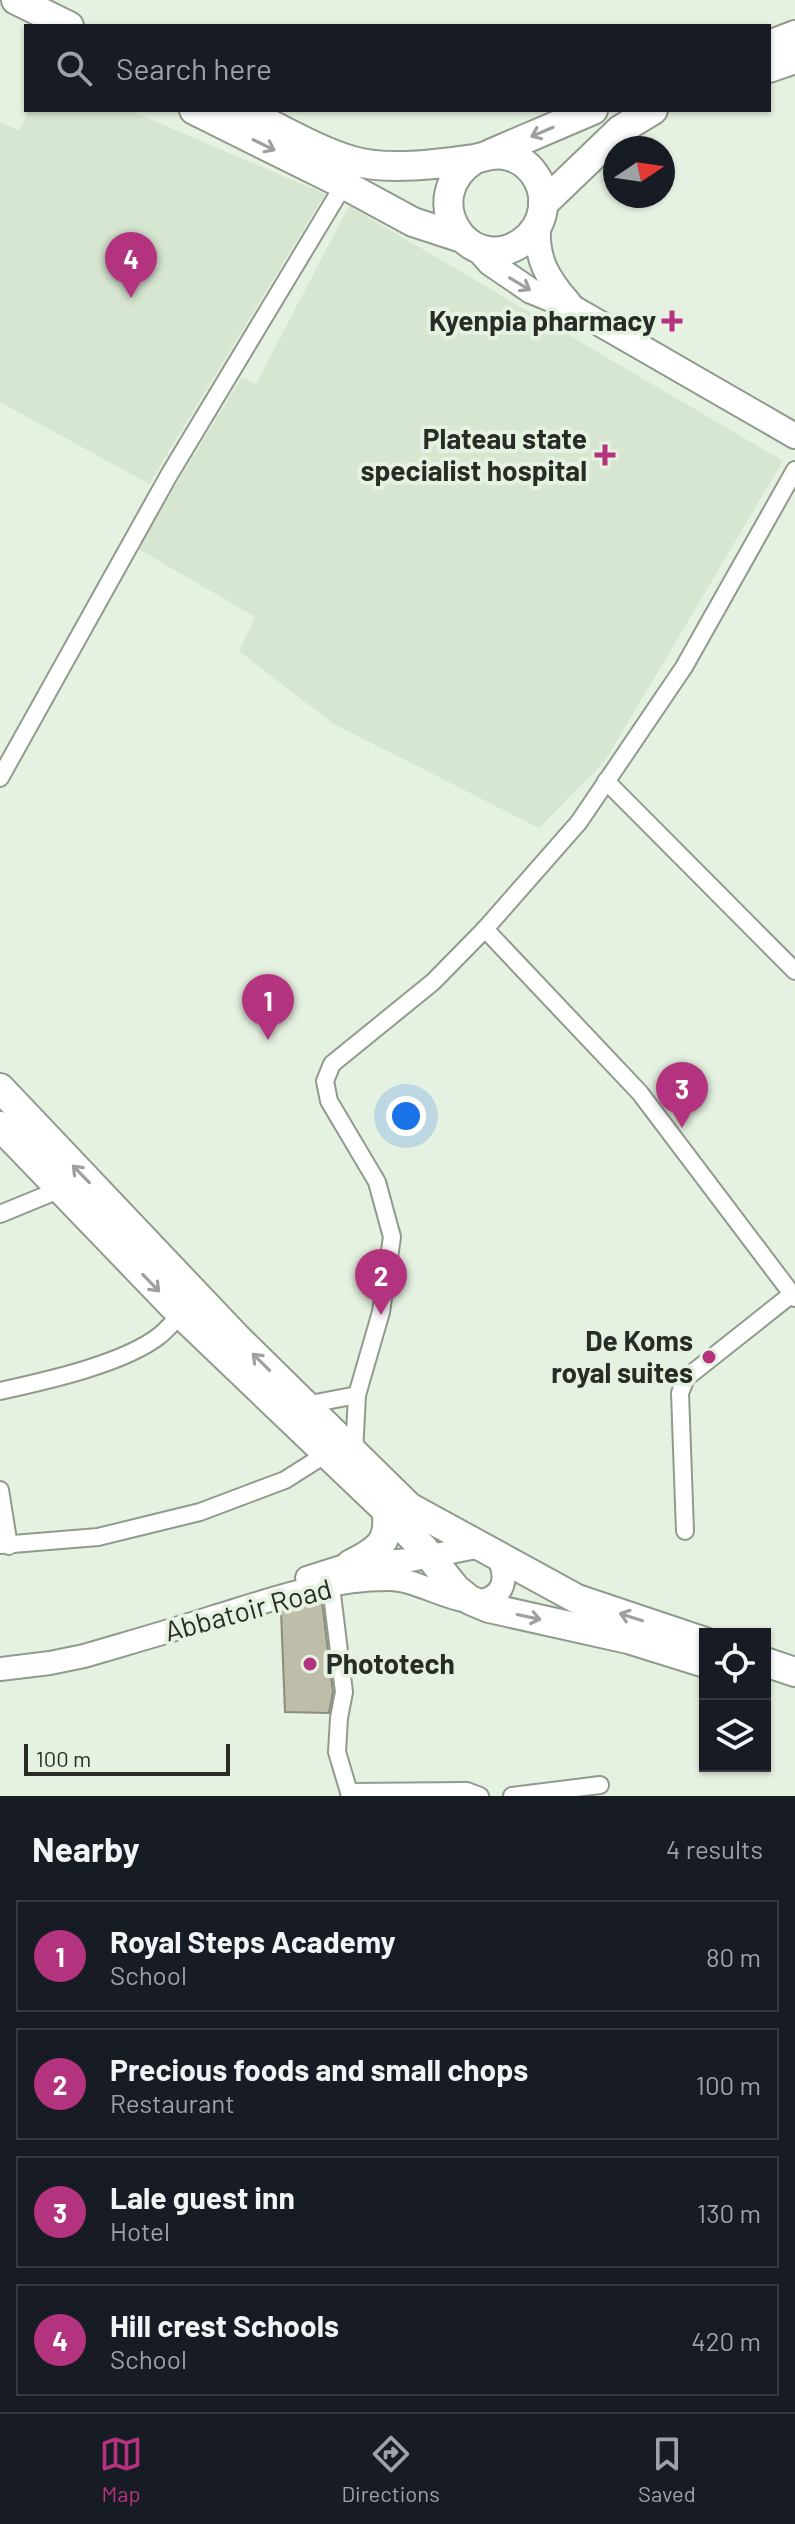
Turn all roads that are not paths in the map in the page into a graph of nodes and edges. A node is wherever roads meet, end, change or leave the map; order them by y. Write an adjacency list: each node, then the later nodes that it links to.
1 (16, 0): 3 (highway)
2 (0, 13): 4 (highway)
3 (65, 24)
4 (24, 26)
5 (795, 35): 6 (highway)
6 (771, 44)
7 (795, 59): 8 (highway)
8 (771, 67)
9 (198, 112): 15 (highway, one-way to 15)
10 (246, 112): 14 (highway)
11 (588, 112): 13 (highway, one-way to 13)
12 (650, 112): 16 (highway)
13 (483, 156): 14 (highway); 16 (highway); 17 (highway)
14 (388, 166): 15 (street)
15 (343, 184): 17 (highway); 21 (street)
16 (540, 215): 17 (highway); 18 (main road)
17 (469, 243): 18 (main road, one-way to 18)
18 (573, 308): 19 (main road)
19 (795, 436)
20 (795, 470): 22 (street)
21 (0, 778)
22 (606, 781): 23 (street); 24 (street)
23 (485, 929): 30 (street); 33 (street)
24 (795, 971)
25 (0, 1088): 29 (highway, one-way to 25)
26 (3, 1133): 27 (highway)
27 (61, 1189): 28 (street); 29 (highway)
28 (0, 1214)
29 (119, 1232): 31 (highway, one-way to 31); 34 (highway, one-way to 29)
30 (793, 1296): 39 (street)
31 (181, 1314): 32 (street); 36 (highway)
32 (0, 1391)
33 (357, 1395): 34 (street); 35 (street)
34 (305, 1405): 35 (highway)
35 (354, 1453): 41 (highway)
36 (326, 1454): 38 (highway); 40 (street)
37 (0, 1490): 40 (street)
38 (386, 1510): 42 (highway); 43 (highway)
39 (685, 1531)
40 (4, 1546)
41 (488, 1550): 42 (street, Abbatoir Road); 45 (street); 46 (highway, one-way to 41)
42 (430, 1557): 43 (street, Abbatoir Road); 45 (highway)
43 (351, 1564): 47 (street, Abbatoir Road)
44 (331, 1586): 45 (street, Abbatoir Road); 50 (street, Abbatoir Road); 55 (street)
45 (476, 1602): 48 (highway, one-way to 48)
46 (699, 1640)
47 (0, 1656)
48 (699, 1661)
49 (771, 1664): 51 (highway)
50 (0, 1669)
51 (795, 1672)
52 (771, 1684): 53 (highway)
53 (795, 1692)
54 (600, 1785): 57 (street)
55 (351, 1794): 56 (street)
56 (480, 1796)
57 (512, 1796)

